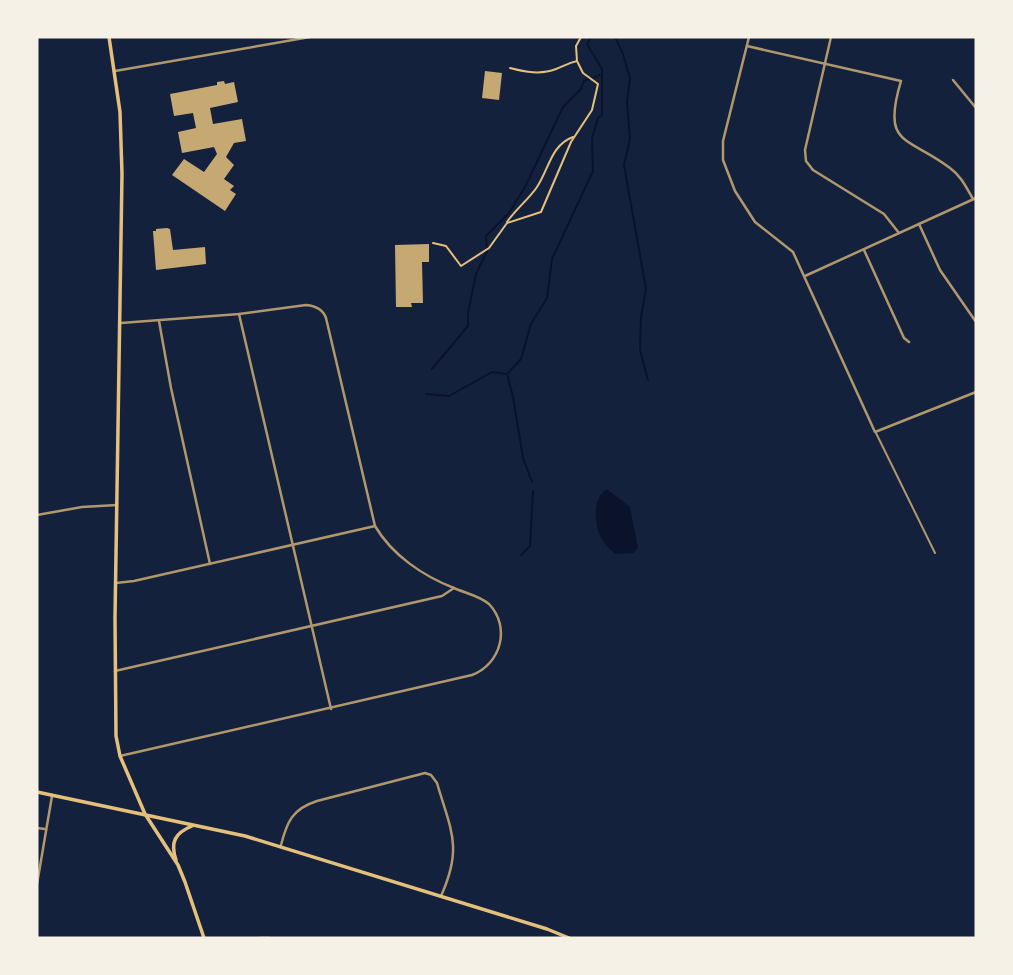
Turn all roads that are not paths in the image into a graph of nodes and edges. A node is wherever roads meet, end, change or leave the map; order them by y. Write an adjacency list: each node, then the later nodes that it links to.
1 (109, 37): 7 (main road)
2 (310, 37): 7 (street)
3 (749, 37): 5 (street)
4 (831, 37): 6 (street)
5 (747, 46): 6 (street); 14 (street)
6 (825, 64): 10 (street); 12 (street)
7 (115, 71): 18 (main road)
8 (953, 80): 9 (street)
9 (976, 108)
10 (975, 198): 11 (street)
11 (919, 224): 12 (street); 17 (street)
12 (899, 233): 13 (street)
13 (863, 250): 14 (street); 19 (street)
14 (805, 276): 21 (street)
15 (239, 314): 16 (street); 24 (street); 25 (street)
16 (159, 321): 18 (street); 27 (street)
17 (976, 321)
18 (121, 323): 22 (main road)
19 (909, 342)
20 (976, 392): 21 (street)
21 (875, 432): 26 (lane)
22 (117, 505): 23 (street); 28 (main road)
23 (37, 515)
24 (375, 526): 25 (street); 29 (street)
25 (294, 544): 27 (street); 30 (street)
26 (935, 553)
27 (210, 564): 28 (street)
28 (116, 583): 31 (main road)
29 (454, 588): 30 (street); 32 (street)
30 (312, 627): 31 (street); 32 (street)
31 (115, 671): 33 (main road)
32 (331, 709): 33 (street)
33 (120, 756): 36 (main road)
34 (37, 792): 35 (main road)
35 (52, 796): 36 (main road); 39 (street)
36 (145, 814): 37 (main road); 41 (main road)
37 (192, 826): 40 (main road); 41 (main road)
38 (37, 828): 39 (street)
39 (45, 829): 42 (street)
40 (281, 847): 43 (main road); 43 (street)
41 (178, 865): 44 (main road)
42 (37, 884)
43 (441, 896): 47 (main road)
44 (204, 938)
45 (260, 938): 46 (street)
46 (269, 938)
47 (569, 938)

